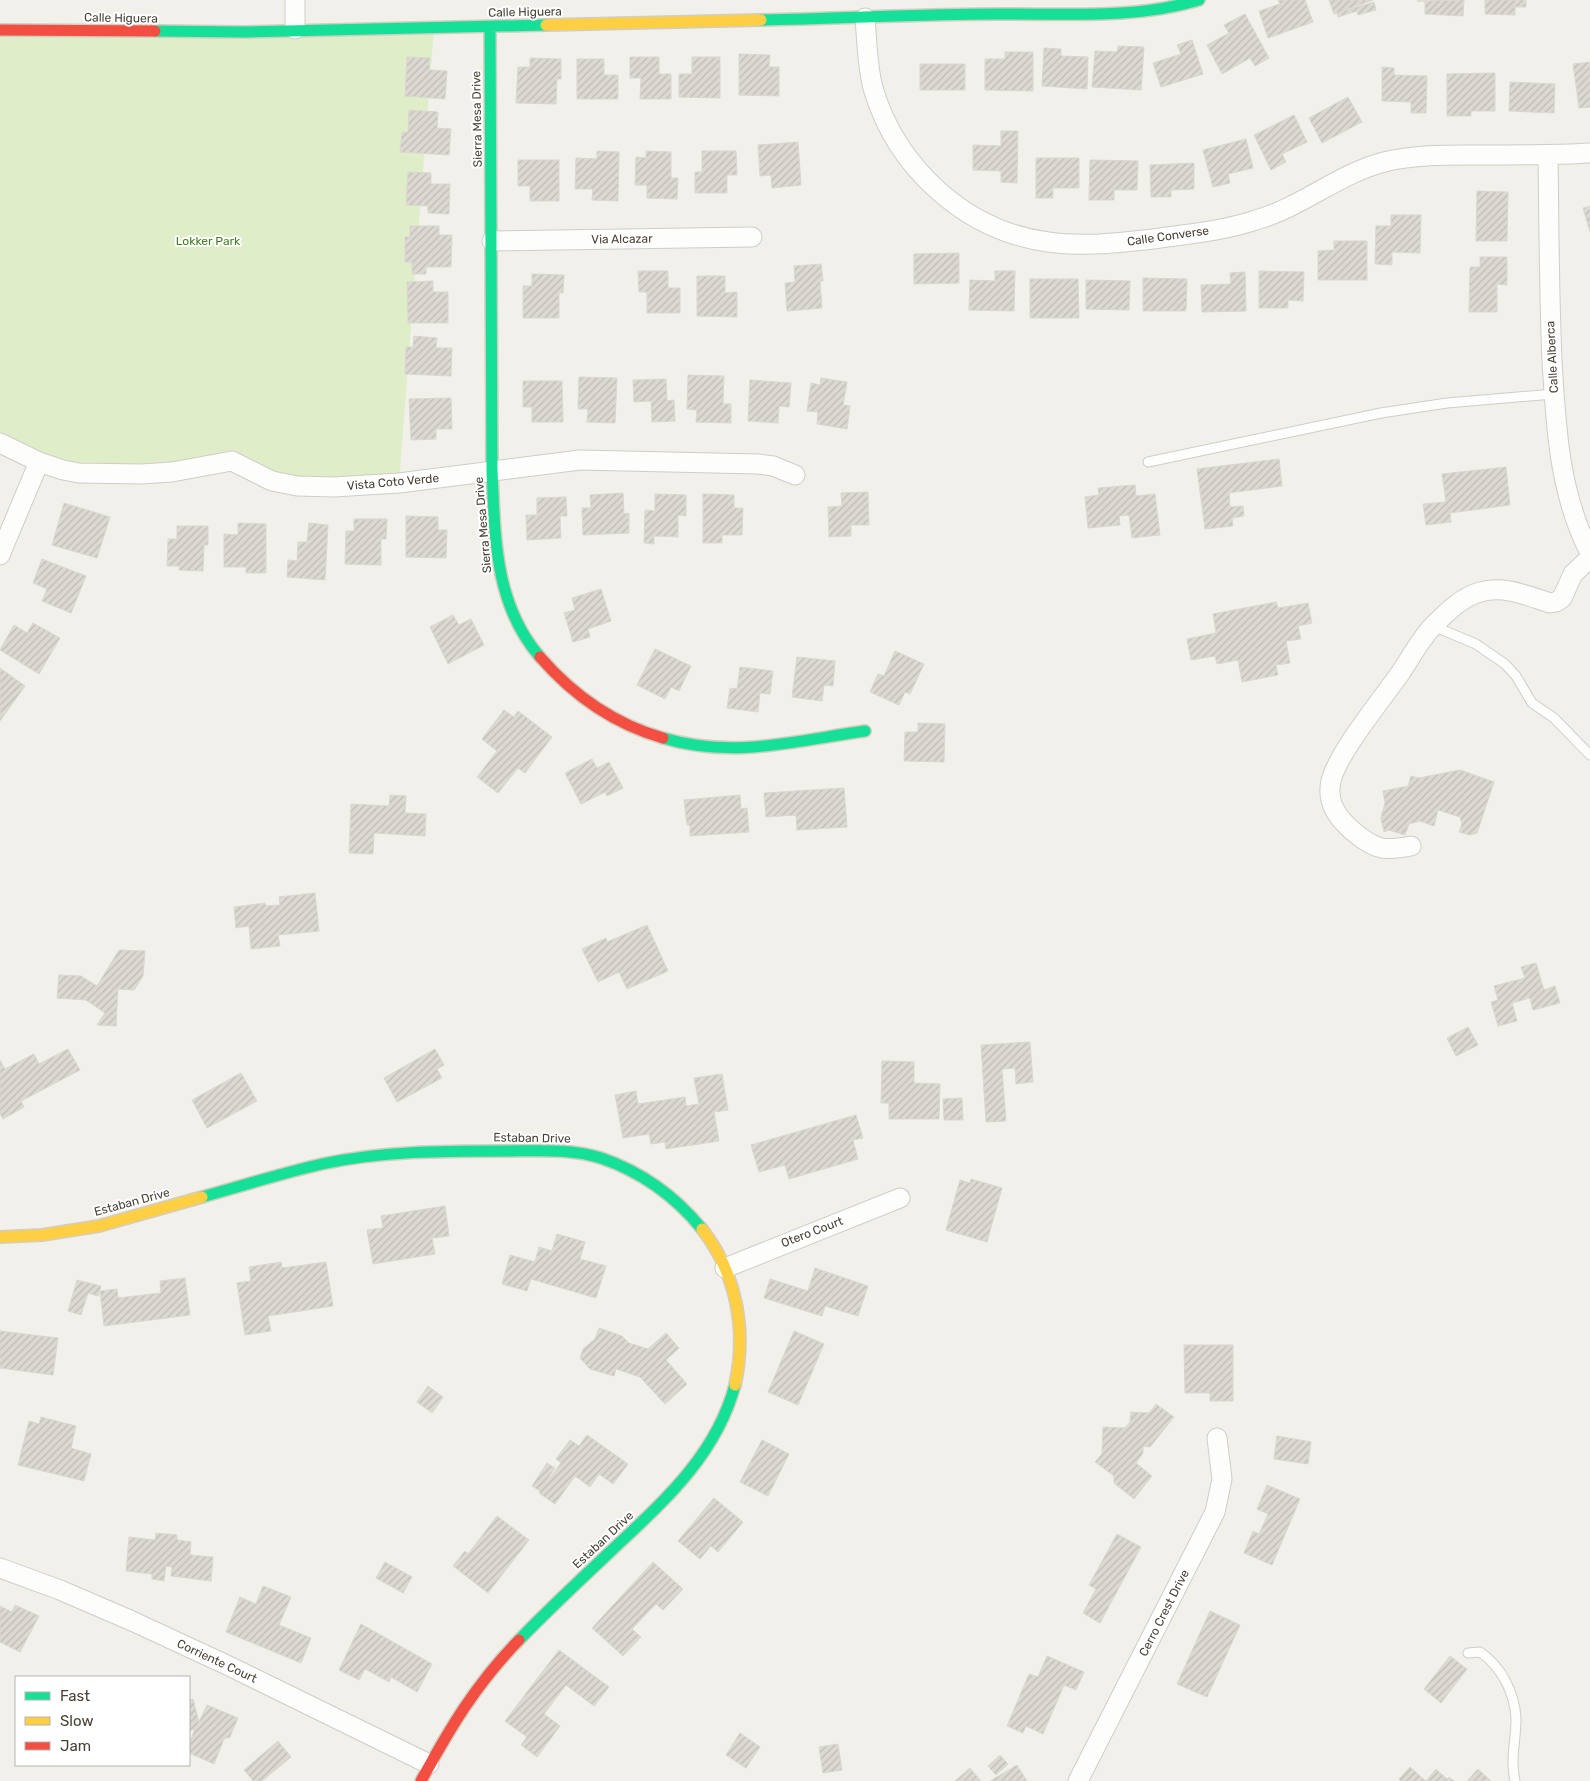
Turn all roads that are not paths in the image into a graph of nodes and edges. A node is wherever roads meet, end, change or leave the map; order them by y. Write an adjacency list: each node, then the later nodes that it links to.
1 (295, 0): 5 (street)
2 (1199, 0): 3 (street, Calle Higuera)
3 (865, 18): 4 (street, Calle Higuera); 8 (street, Calle Converse)
4 (490, 27): 5 (street, Calle Higuera); 10 (street, Sierra Mesa Drive)
5 (295, 29): 6 (street, Calle Higuera)
6 (0, 30)
7 (1590, 153): 8 (street, Calle Converse)
8 (1548, 155): 11 (street, Calle Alberca)
9 (752, 237): 10 (street, Via Alcazar)
10 (492, 241): 15 (street, Sierra Mesa Drive)
11 (1554, 394): 14 (lane); 17 (street, Calle Alberca)
12 (0, 443): 13 (street, Vista Coto Verde)
13 (39, 462): 15 (street, Vista Coto Verde); 18 (street)
14 (1148, 462)
15 (492, 470): 16 (street, Vista Coto Verde); 21 (street, Sierra Mesa Drive)
16 (796, 475)
17 (1590, 553)
18 (0, 555)
19 (1590, 558): 20 (street)
20 (1433, 626): 22 (lane); 23 (street)
21 (864, 731)
22 (1590, 755)
23 (1411, 846)
24 (900, 1198): 26 (street, Otero Court)
25 (0, 1238): 26 (street, Estaban Drive)
26 (725, 1268): 30 (street, Estaban Drive)
27 (1217, 1438): 32 (street, Cerro Crest Drive)
28 (0, 1568): 30 (street, Corriente Court)
29 (1468, 1653): 33 (lane)
30 (429, 1764): 31 (street, Estaban Drive)
31 (421, 1781)
32 (1078, 1781)
33 (1515, 1781)

